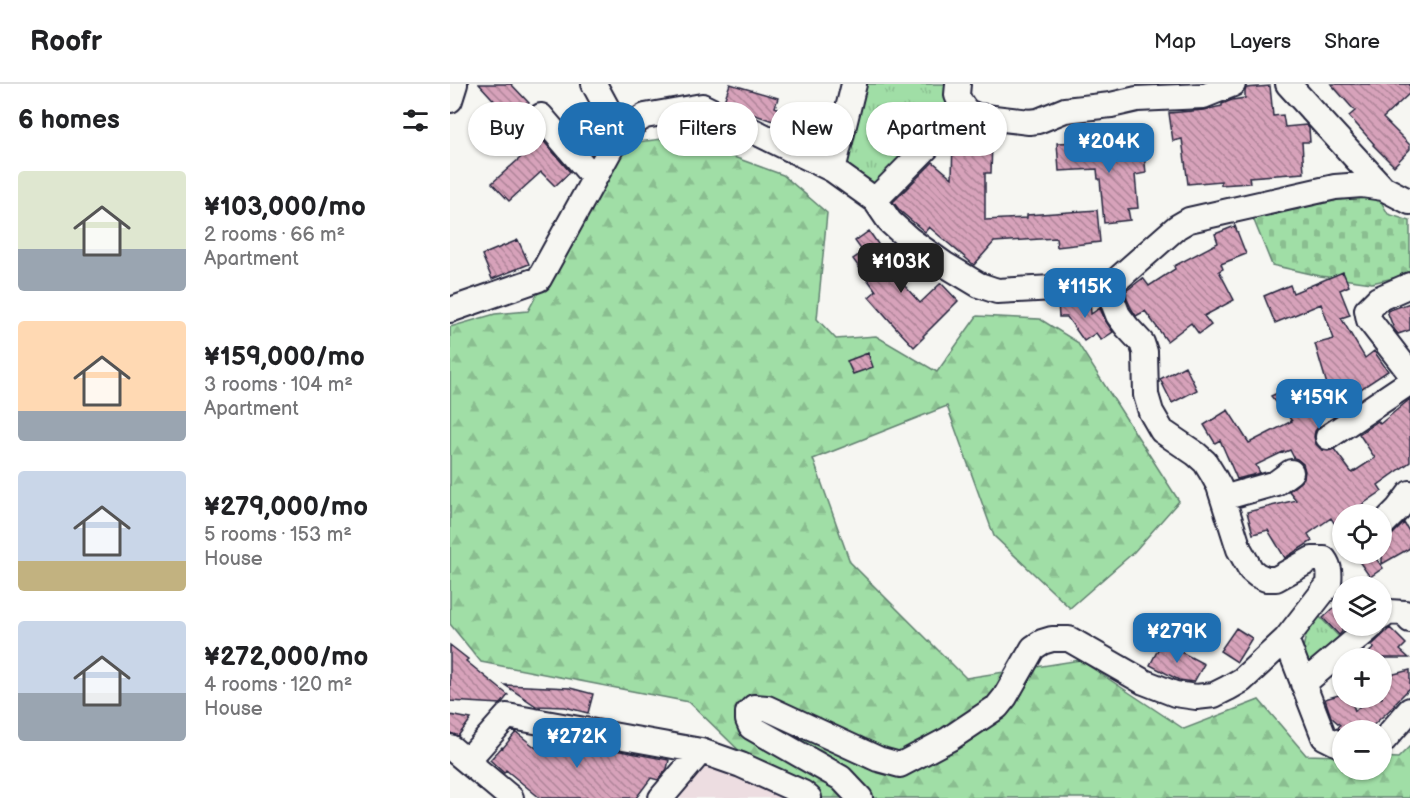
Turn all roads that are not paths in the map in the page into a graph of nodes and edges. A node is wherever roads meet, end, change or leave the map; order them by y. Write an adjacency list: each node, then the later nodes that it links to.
1 (455, 84): 7 (street)
2 (594, 84): 8 (street)
3 (854, 84): 15 (street)
4 (958, 84): 9 (street)
5 (1233, 84): 11 (street)
6 (1288, 84): 17 (street)
7 (450, 100)
8 (604, 102)
9 (960, 102)
10 (645, 116): 15 (street)
11 (1007, 119)
12 (546, 122): 16 (street)
13 (606, 156): 16 (street)
14 (919, 156): 18 (street)
15 (833, 170): 18 (street)
16 (594, 178): 22 (street)
17 (1383, 188): 19 (street); 20 (street)
18 (875, 200): 20 (street)
19 (1410, 202)
20 (1111, 285): 28 (street)
21 (1410, 285): 23 (street)
22 (450, 310)
23 (1410, 373)
24 (1410, 382): 25 (street)
25 (1328, 438)
26 (1292, 472): 28 (street)
27 (1410, 493): 29 (street)
28 (1223, 498): 30 (street)
29 (1392, 515)
30 (1332, 556)
31 (1332, 558): 35 (street)
32 (1392, 612): 33 (street)
33 (1410, 620)
34 (1360, 636): 36 (street)
35 (1286, 639): 36 (street); 45 (street)
36 (1303, 684): 39 (street)
37 (1410, 710): 38 (street)
38 (1392, 731)
39 (1332, 741)
40 (701, 751): 41 (street); 43 (street); 44 (street)
41 (458, 754): 42 (street)
42 (511, 798)
43 (661, 798)
44 (809, 798)
45 (860, 798)

